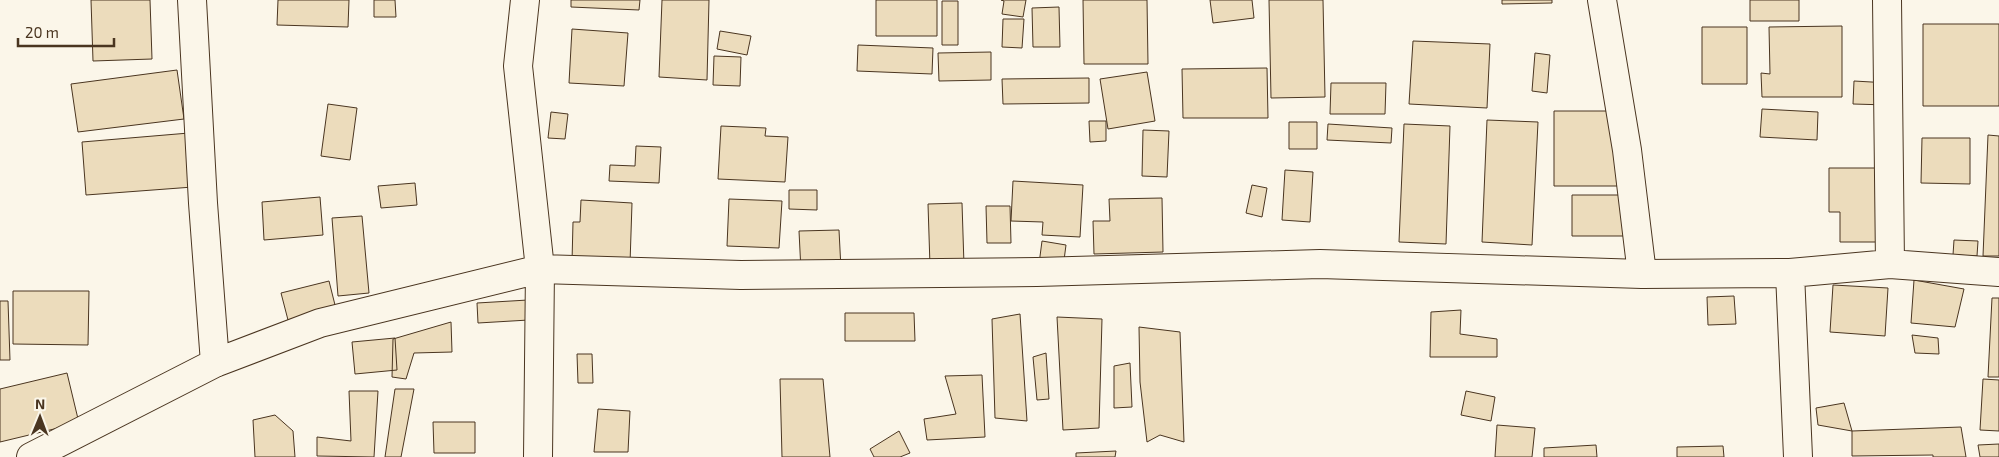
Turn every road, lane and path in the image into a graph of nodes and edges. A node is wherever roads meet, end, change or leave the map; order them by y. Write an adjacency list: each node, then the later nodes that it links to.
1 (192, 0): 10 (street)
2 (525, 0): 6 (street)
3 (1602, 0): 9 (street)
4 (1887, 0): 5 (street)
5 (1890, 264): 7 (street); 8 (street)
6 (540, 270): 9 (street); 10 (street); 12 (street)
7 (1999, 272)
8 (1790, 273): 9 (street); 13 (street)
9 (1642, 274)
10 (215, 364): 11 (street)
11 (31, 457)
12 (538, 457)
13 (1798, 457)

